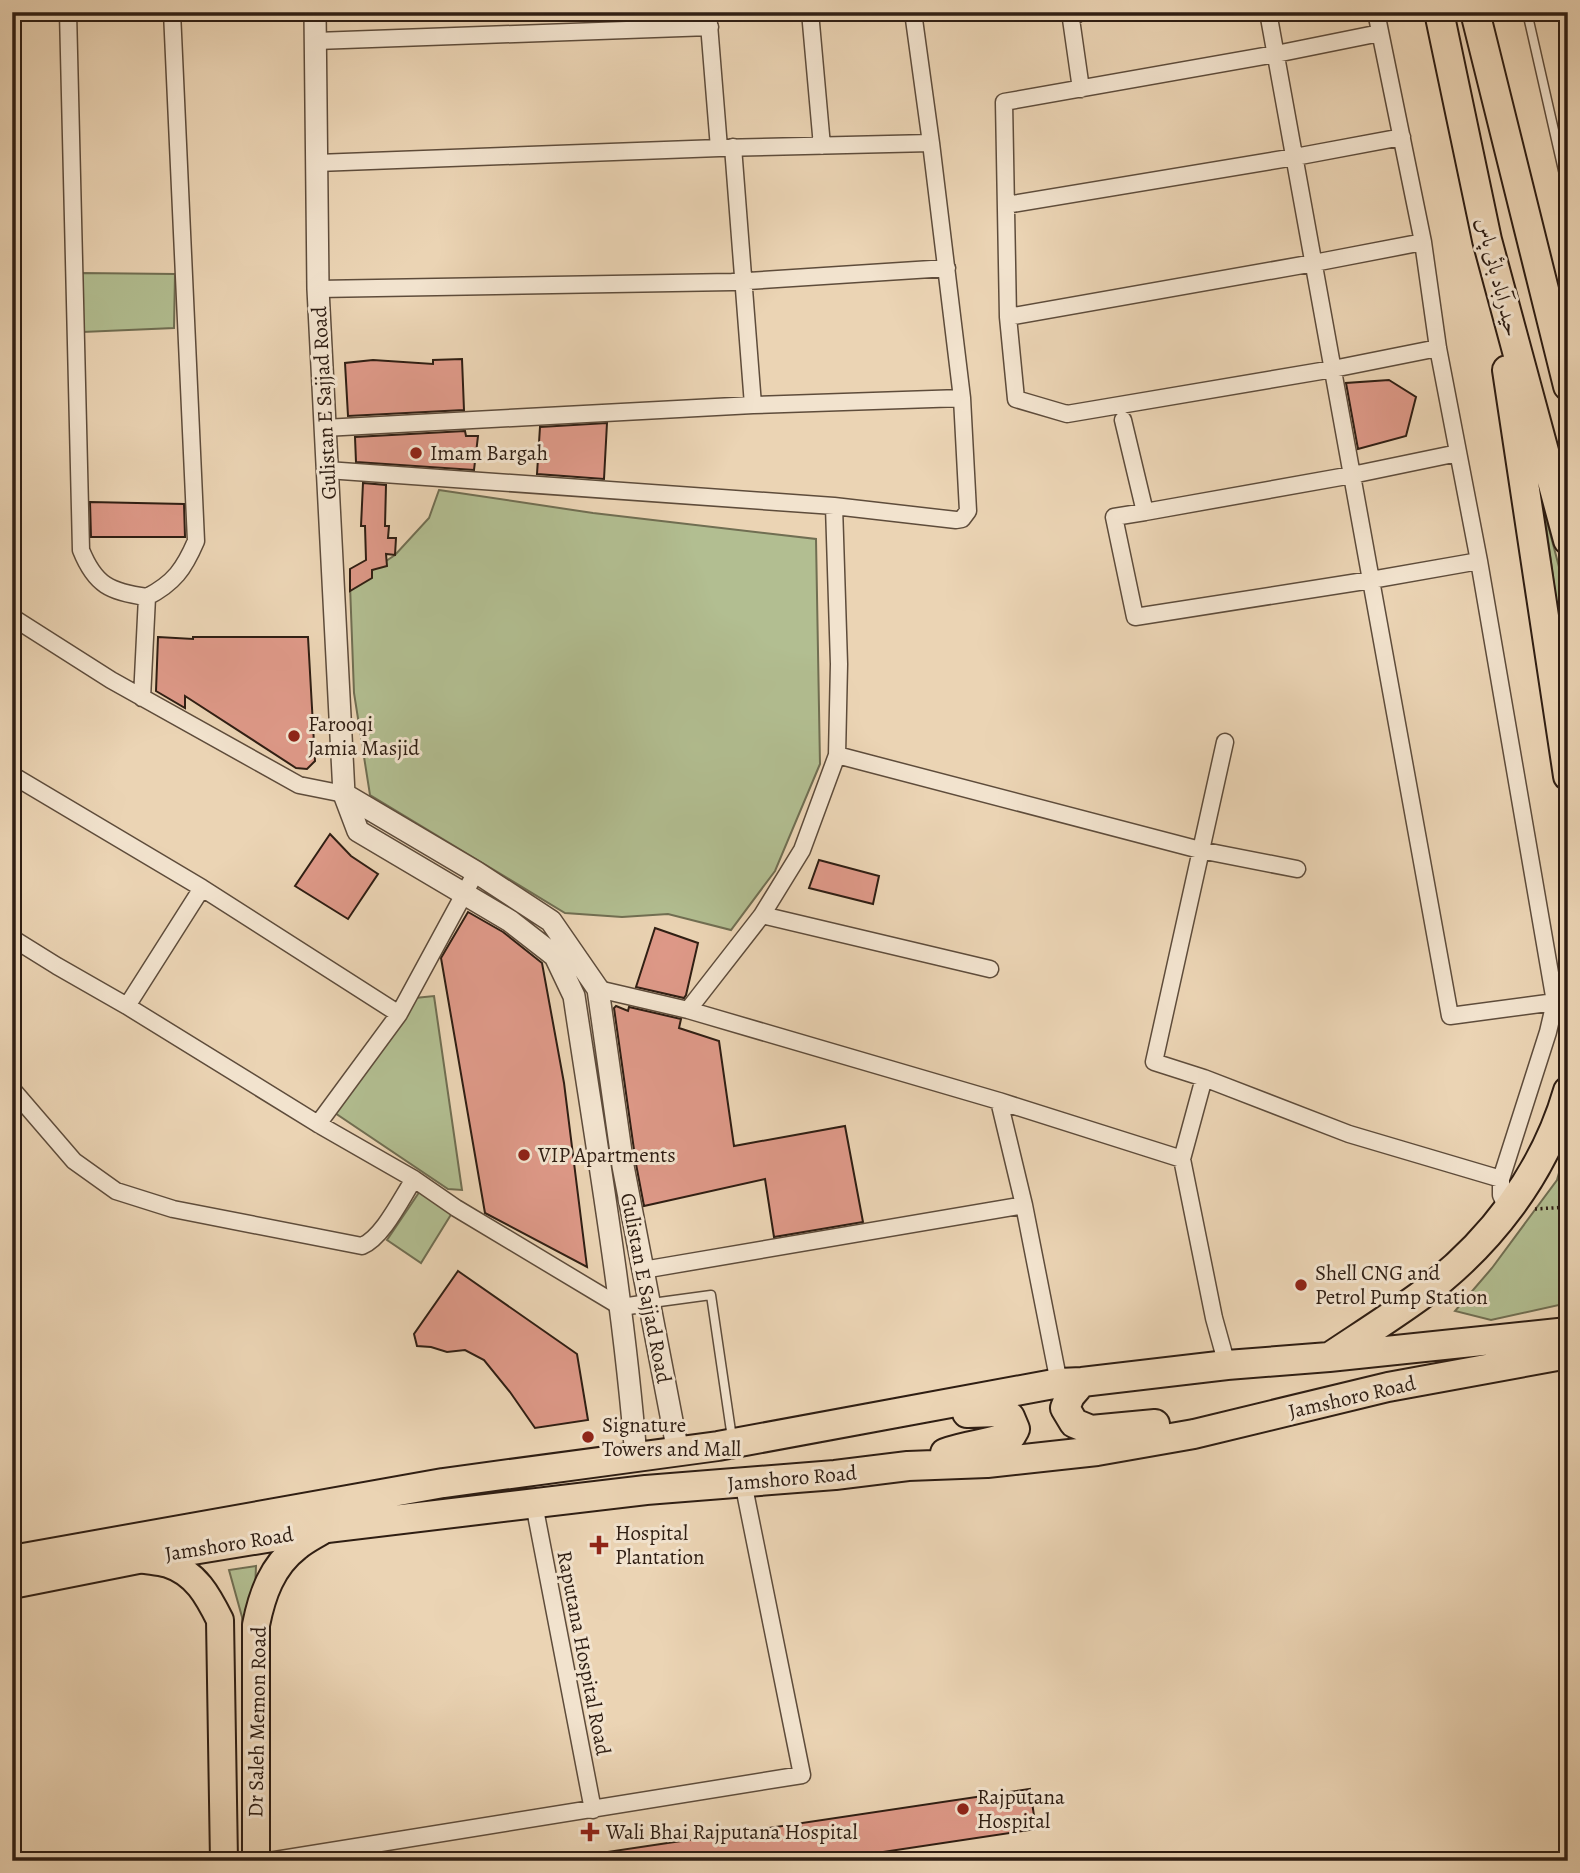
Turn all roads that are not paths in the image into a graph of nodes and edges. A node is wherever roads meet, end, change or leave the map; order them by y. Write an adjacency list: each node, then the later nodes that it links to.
1 (68, 12): 47 (street)
2 (172, 12): 47 (street)
3 (315, 12): 14 (street, Gulistan E Sajjad Road)
4 (810, 12): 19 (street)
5 (913, 12): 18 (street)
6 (1080, 12): 16 (street)
7 (1268, 12): 15 (street)
8 (1376, 12): 13 (street)
9 (1439, 12): 25 (highway, حیدرآباد بائی پاس)
10 (1475, 12): 34 (highway, حیدرآباد بائی پاس)
11 (1527, 12): 23 (lane)
12 (709, 20): 14 (street); 20 (street)
13 (1380, 33): 15 (street); 17 (street)
14 (316, 41): 22 (street, Gulistan E Sajjad Road)
15 (1276, 54): 16 (street); 21 (street)
16 (1081, 89): 24 (street)
17 (1402, 137): 21 (street); 26 (street)
18 (931, 143): 19 (street); 28 (street)
19 (822, 146): 20 (street)
20 (726, 148): 22 (street); 29 (street)
21 (1295, 157): 24 (street); 27 (street)
22 (317, 163): 30 (street, Gulistan E Sajjad Road)
23 (1568, 192)
24 (1006, 205): 31 (street)
25 (1487, 240): 44 (highway, حیدرآباد بائی پاس); 53 (highway)
26 (1423, 242): 27 (street); 32 (street)
27 (1314, 263): 31 (street); 33 (street)
28 (947, 268): 29 (street); 35 (street)
29 (744, 281): 30 (street); 36 (street)
30 (318, 289): 38 (street, Gulistan E Sajjad Road)
31 (1008, 317): 33 (street)
32 (1438, 348): 33 (street); 39 (street)
33 (1333, 369): 41 (street)
34 (1568, 386)
35 (962, 398): 36 (street); 42 (street)
36 (753, 405): 38 (street)
37 (1123, 420): 43 (street)
38 (324, 428): 40 (street, Gulistan E Sajjad Road)
39 (1458, 453): 41 (street); 45 (street)
40 (327, 470): 42 (street); 54 (street, Gulistan E Sajjad Road)
41 (1352, 475): 43 (street); 46 (street)
42 (834, 506): 51 (street)
43 (1145, 512): 46 (street)
44 (1568, 540)
45 (1479, 561): 46 (street); 64 (street)
46 (1371, 580): 64 (street)
47 (147, 597): 49 (street)
48 (12, 617): 49 (street)
49 (142, 698): 54 (street)
50 (1225, 742): 55 (street)
51 (837, 755): 55 (street); 60 (street)
52 (12, 775): 58 (street)
53 (1568, 776)
54 (344, 794): 57 (street, Gulistan E Sajjad Road); 59 (street, Gulistan E Sajjad Road)
55 (1200, 850): 56 (street); 68 (street)
56 (1297, 869)
57 (476, 872): 59 (street); 63 (street, Gulistan E Sajjad Road)
58 (202, 888): 65 (street); 67 (street)
59 (464, 894): 67 (street); 80 (street, Gulistan E Sajjad Road)
60 (762, 915): 62 (street); 66 (street)
61 (12, 938): 65 (street)
62 (990, 969)
63 (598, 989): 66 (street); 78 (street, Gulistan E Sajjad Road)
64 (1555, 1002): 75 (street)
65 (127, 1006): 72 (street)
66 (688, 1010): 71 (street)
67 (399, 1014): 72 (street)
68 (1204, 1078): 73 (street); 75 (street)
69 (12, 1088): 74 (street)
70 (1568, 1091): 77 (highway)
71 (999, 1101): 73 (street); 76 (street)
72 (318, 1124): 74 (street)
73 (1182, 1158): 84 (street)
74 (414, 1179): 80 (street)
75 (1501, 1179): 77 (street)
76 (1024, 1205): 78 (street); 85 (street)
77 (1508, 1210): 83 (highway)
78 (643, 1270): 79 (street, Gulistan E Sajjad Road)
79 (649, 1303): 80 (street); 88 (lane); 89 (street, Gulistan E Sajjad Road)
80 (621, 1307): 90 (street, Gulistan E Sajjad Road)
81 (1568, 1332): 83 (highway, Jamshoro Road)
82 (1568, 1354): 86 (highway, Jamshoro Road)
83 (1329, 1357): 84 (highway, Jamshoro Road)
84 (1227, 1365): 85 (highway, Jamshoro Road)
85 (1070, 1382): 86 (highway); 87 (highway, Jamshoro Road)
86 (1266, 1416): 91 (highway, Jamshoro Road)
87 (849, 1422): 88 (highway, Jamshoro Road); 91 (highway)
88 (733, 1443): 89 (highway, Jamshoro Road)
89 (678, 1452): 90 (highway, Jamshoro Road)
90 (636, 1458): 96 (highway, Jamshoro Road)
91 (908, 1466): 92 (highway, Jamshoro Road)
92 (743, 1482): 93 (highway, Jamshoro Road); 98 (street)
93 (534, 1504): 94 (highway, Jamshoro Road); 98 (street, Raputana Hospital Road)
94 (327, 1528): 95 (highway, Jamshoro Road); 100 (main road, Dr Saleh Memon Road)
95 (138, 1559): 97 (highway, Jamshoro Road); 99 (main road, Dr Saleh Memon Road)
96 (12, 1560)
97 (12, 1584)
98 (593, 1810): 101 (street)
99 (224, 1861)
100 (256, 1861)
101 (269, 1861)

